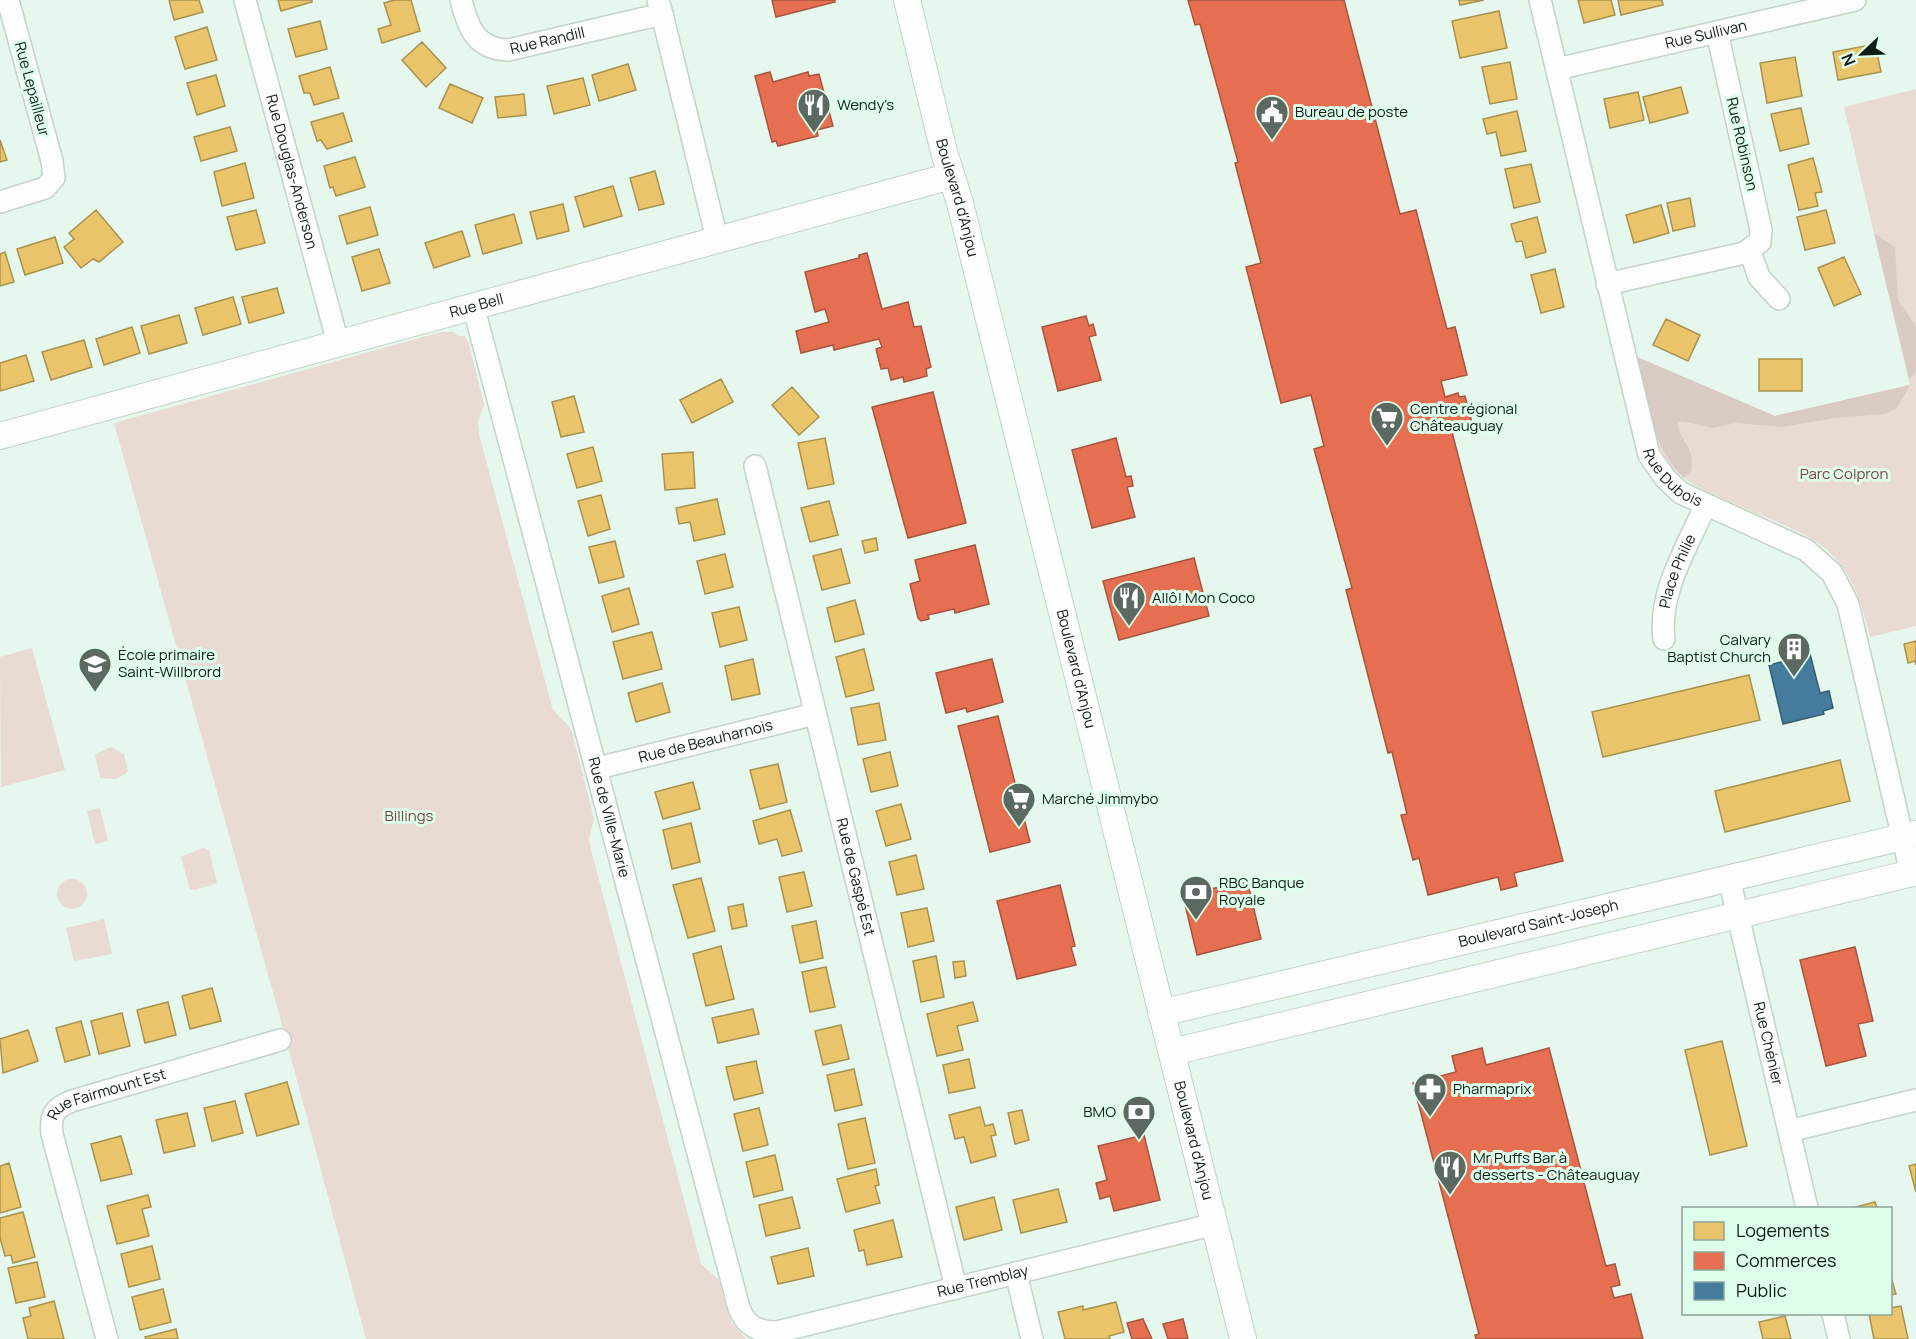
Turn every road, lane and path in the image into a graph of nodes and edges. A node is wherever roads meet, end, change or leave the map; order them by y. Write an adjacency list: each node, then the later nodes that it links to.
1 (8, 0): 11 (street, Rue Lepailleur)
2 (245, 0): 17 (street, Rue Douglas-Anderson)
3 (461, 0): 7 (street, Rue Randill)
4 (907, 0): 10 (street, Boulevard d'Anjou)
5 (1540, 0): 9 (street, Rue Dubois)
6 (1855, 0): 8 (street, Rue Sullivan)
7 (660, 7): 12 (street, Rue Randill)
8 (1717, 32): 9 (street, Rue Sullivan); 13 (street, Rue Robinson)
9 (1557, 69): 14 (street, Rue Dubois)
10 (951, 176): 12 (street, Rue Bell); 32 (street, Boulevard d'Anjou)
11 (0, 202)
12 (717, 239): 16 (street, Rue Bell)
13 (1750, 251): 14 (street); 15 (street)
14 (1607, 284): 20 (street, Rue Dubois)
15 (1779, 299)
16 (473, 305): 17 (street, Rue Bell); 23 (street, Rue de Ville-Marie)
17 (338, 343): 18 (street, Rue Bell)
18 (0, 436)
19 (754, 466): 22 (street, Rue de Gaspé Est)
20 (1705, 506): 21 (street, Place Philie); 24 (street, Rue Dubois)
21 (1664, 639)
22 (815, 714): 23 (street, Rue de Beauharnois); 40 (street, Rue de Gaspé Est)
23 (598, 768): 42 (street, Rue de Ville-Marie)
24 (1909, 835): 25 (street, Rue Dubois); 26 (street, Boulevard Saint-Joseph)
25 (1913, 873): 28 (street)
26 (1729, 878): 27 (street, Boulevard Saint-Joseph); 28 (street, Rue Chénier)
27 (1607, 908): 29 (street); 30 (street, Boulevard Saint-Joseph)
28 (1738, 915): 29 (street); 36 (street, Rue Chénier)
29 (1616, 945): 31 (street)
30 (1348, 969): 31 (street); 32 (street, Boulevard Saint-Joseph)
31 (1358, 1007): 34 (street)
32 (1161, 1014): 34 (street, Boulevard d'Anjou)
33 (280, 1040): 43 (street, Rue Fairmount Est)
34 (1172, 1052): 38 (street, Boulevard d'Anjou)
35 (1916, 1100): 36 (street)
36 (1789, 1131): 37 (street, Rue Chénier)
37 (1807, 1207)
38 (1215, 1224): 39 (street, Rue Tremblay); 45 (street, Boulevard d'Anjou)
39 (1016, 1273): 40 (street, Rue Tremblay); 44 (street)
40 (956, 1288): 42 (street, Rue Tremblay)
41 (1833, 1315): 46 (street)
42 (750, 1326)
43 (107, 1339)
44 (1032, 1339)
45 (1243, 1339)
46 (1839, 1339)

